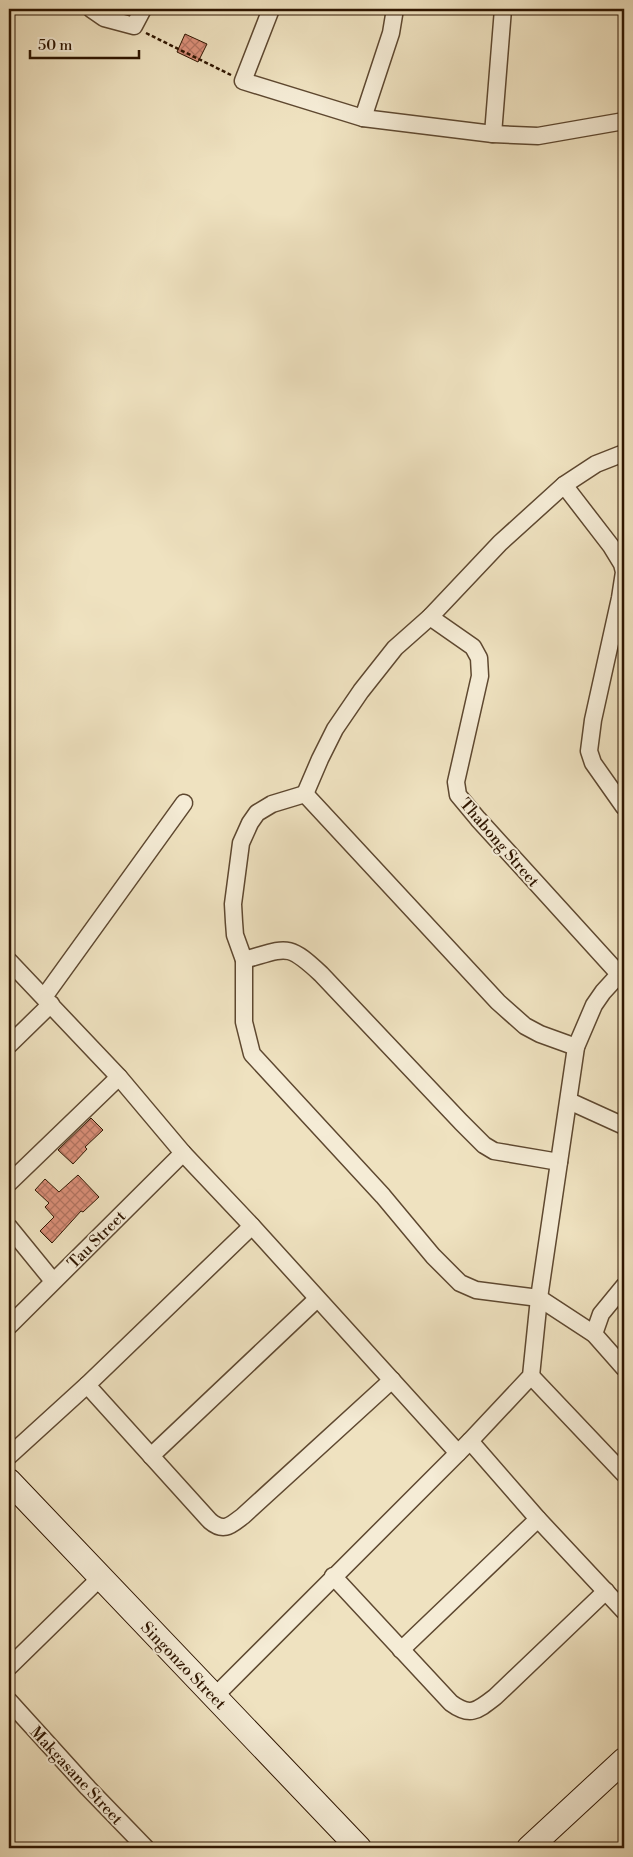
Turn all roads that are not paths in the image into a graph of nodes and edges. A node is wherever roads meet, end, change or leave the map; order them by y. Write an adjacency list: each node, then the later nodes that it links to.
1 (90, 9): 2 (street)
2 (143, 9)
3 (271, 9): 6 (street)
4 (395, 9): 6 (street)
5 (502, 9): 8 (street)
6 (363, 118): 8 (street)
7 (624, 121): 8 (street)
8 (492, 134)
9 (624, 453): 10 (street)
10 (564, 485): 11 (street); 14 (street)
11 (430, 617): 12 (street); 17 (street, Thabong Street)
12 (305, 794): 15 (street); 20 (street)
13 (184, 803): 18 (street)
14 (624, 807)
15 (244, 960): 25 (street); 31 (street)
16 (9, 961): 18 (street)
17 (621, 972): 20 (street)
18 (47, 1001): 19 (street); 21 (street)
19 (9, 1045)
20 (576, 1047): 22 (street)
21 (119, 1077): 24 (street); 26 (street)
22 (569, 1101): 23 (street); 25 (street)
23 (624, 1126)
24 (183, 1152): 27 (street); 29 (street, Tau Street)
25 (559, 1162): 31 (street)
26 (9, 1183)
27 (252, 1226): 32 (street); 38 (street)
28 (9, 1227): 29 (street)
29 (52, 1281): 33 (street, Tau Street)
30 (624, 1286): 34 (street)
31 (539, 1298): 34 (street); 36 (street)
32 (317, 1299): 37 (street); 42 (street)
33 (9, 1326)
34 (594, 1334): 35 (street)
35 (624, 1368)
36 (531, 1376): 39 (street); 43 (street)
37 (392, 1380): 40 (street); 42 (street)
38 (87, 1385): 41 (street); 42 (street)
39 (470, 1441): 40 (street); 45 (street)
40 (458, 1453): 46 (street)
41 (9, 1456)
42 (151, 1456)
43 (624, 1474)
44 (9, 1481): 47 (street, Singonzo Street)
45 (538, 1519): 48 (street); 50 (street)
46 (333, 1576): 50 (street); 52 (street)
47 (100, 1578): 51 (street); 52 (street, Singonzo Street)
48 (606, 1591): 49 (street); 50 (street)
49 (624, 1611)
50 (401, 1650)
51 (9, 1667)
52 (214, 1697): 56 (street, Singonzo Street)
53 (9, 1702): 55 (street, Makgasane Street)
54 (624, 1760): 57 (street)
55 (146, 1848)
56 (359, 1848)
57 (529, 1848)

